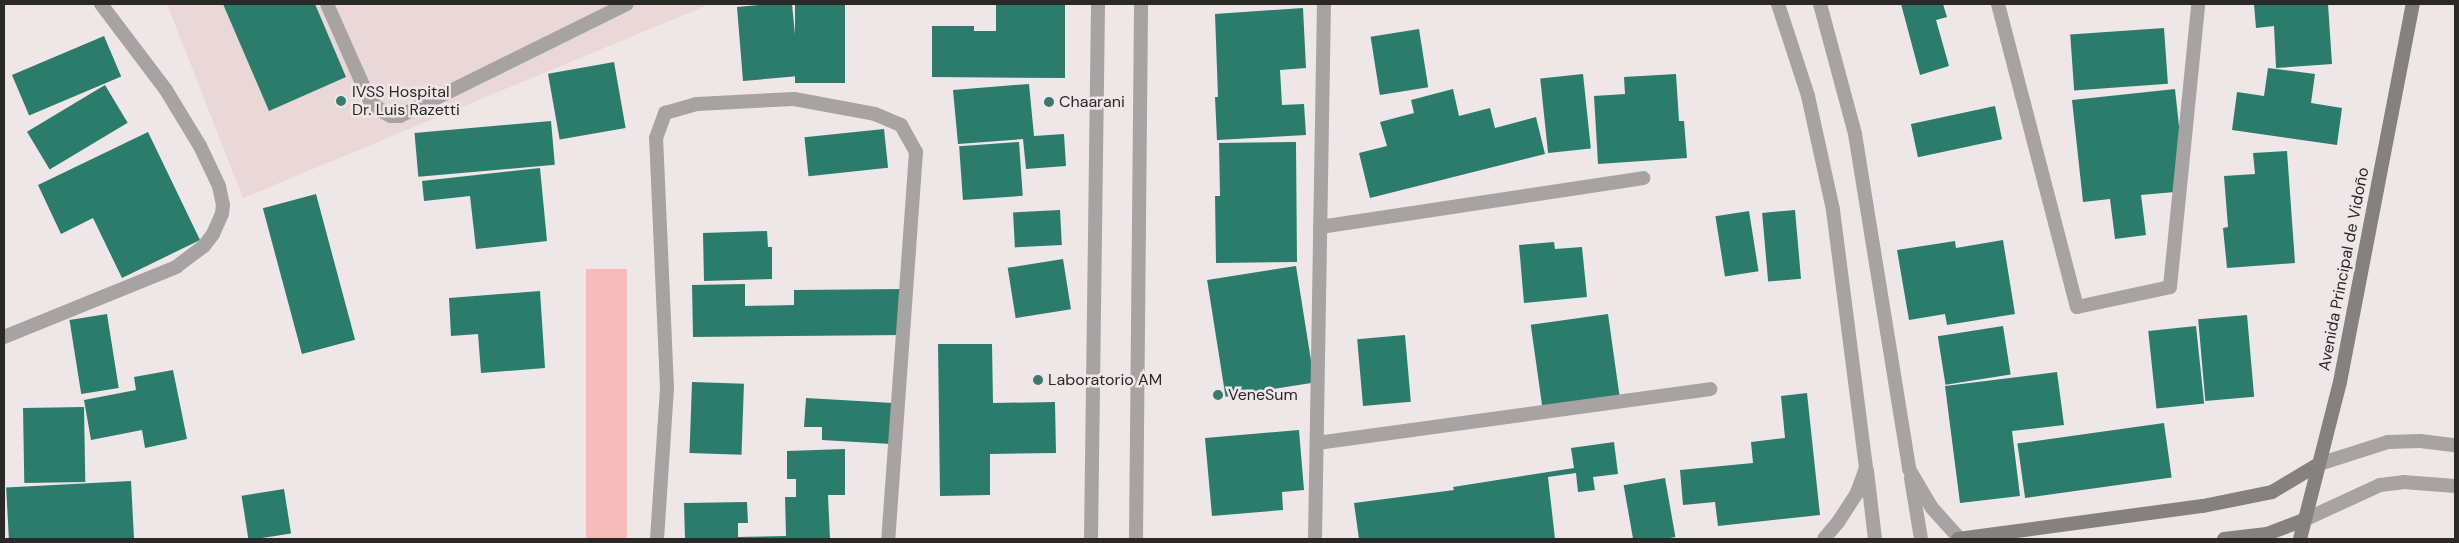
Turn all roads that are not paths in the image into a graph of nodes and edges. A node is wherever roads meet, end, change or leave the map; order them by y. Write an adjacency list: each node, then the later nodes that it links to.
1 (101, 4): 14 (street)
2 (327, 4): 3 (street)
3 (627, 4)
4 (1098, 4): 25 (street)
5 (1141, 4): 26 (street)
6 (1324, 4): 13 (street)
7 (1778, 4): 19 (street)
8 (1820, 4): 20 (street)
9 (1998, 4): 10 (street)
10 (2198, 4)
11 (2412, 4): 18 (main road, Avenida Principal de Vidoño)
12 (1643, 178): 13 (street)
13 (1320, 227): 16 (street)
14 (4, 337)
15 (1710, 389): 16 (street)
16 (1317, 443): 27 (street)
17 (2455, 446): 18 (street)
18 (2319, 464): 22 (main road, Avenida Principal de Vidoño); 31 (main road)
19 (1866, 468): 28 (street); 29 (street)
20 (1909, 469): 30 (street); 31 (street)
21 (2455, 486): 22 (street)
22 (2304, 520): 32 (main road); 33 (main road, Avenida Principal de Vidoño)
23 (657, 539): 24 (street)
24 (888, 539)
25 (1091, 539)
26 (1136, 539)
27 (1315, 539)
28 (1824, 539)
29 (1875, 539)
30 (1921, 539)
31 (1959, 539)
32 (2224, 539)
33 (2300, 539)

